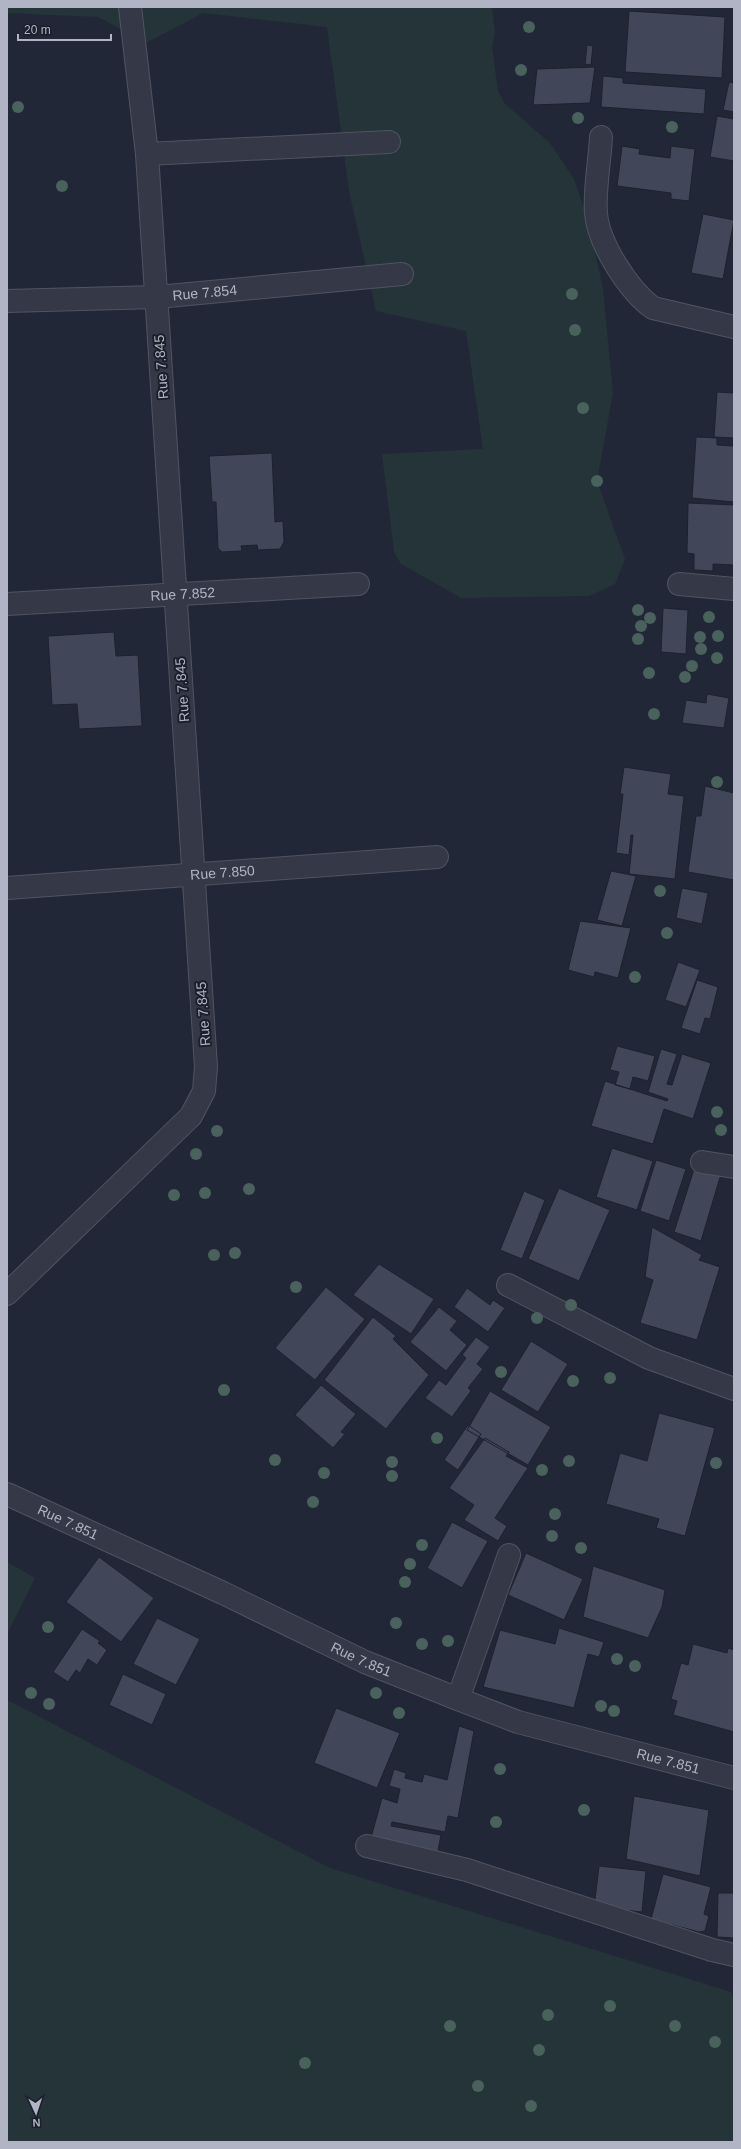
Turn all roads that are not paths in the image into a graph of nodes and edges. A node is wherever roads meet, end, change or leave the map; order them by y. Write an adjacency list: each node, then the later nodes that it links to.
1 (130, 7): 4 (street, Rue 7.845)
2 (601, 137): 8 (street)
3 (389, 142): 4 (street)
4 (147, 154): 6 (street, Rue 7.845)
5 (402, 274): 6 (street, Rue 7.854)
6 (157, 297): 7 (street, Rue 7.854); 12 (street, Rue 7.845)
7 (7, 300)
8 (734, 326)
9 (358, 584): 12 (street, Rue 7.852)
10 (679, 584): 11 (street)
11 (734, 589)
12 (176, 595): 13 (street, Rue 7.852); 15 (street, Rue 7.845)
13 (7, 604)
14 (437, 857): 15 (street, Rue 7.850)
15 (194, 874): 16 (street, Rue 7.850); 20 (street, Rue 7.845)
16 (7, 888)
17 (702, 1162): 18 (street)
18 (734, 1167)
19 (508, 1285): 21 (street)
20 (7, 1294)
21 (734, 1389)
22 (7, 1494): 24 (street, Rue 7.851)
23 (509, 1555): 24 (street)
24 (458, 1699): 25 (street, Rue 7.851)
25 (734, 1778)
26 (367, 1846): 27 (street)
27 (734, 1955)

